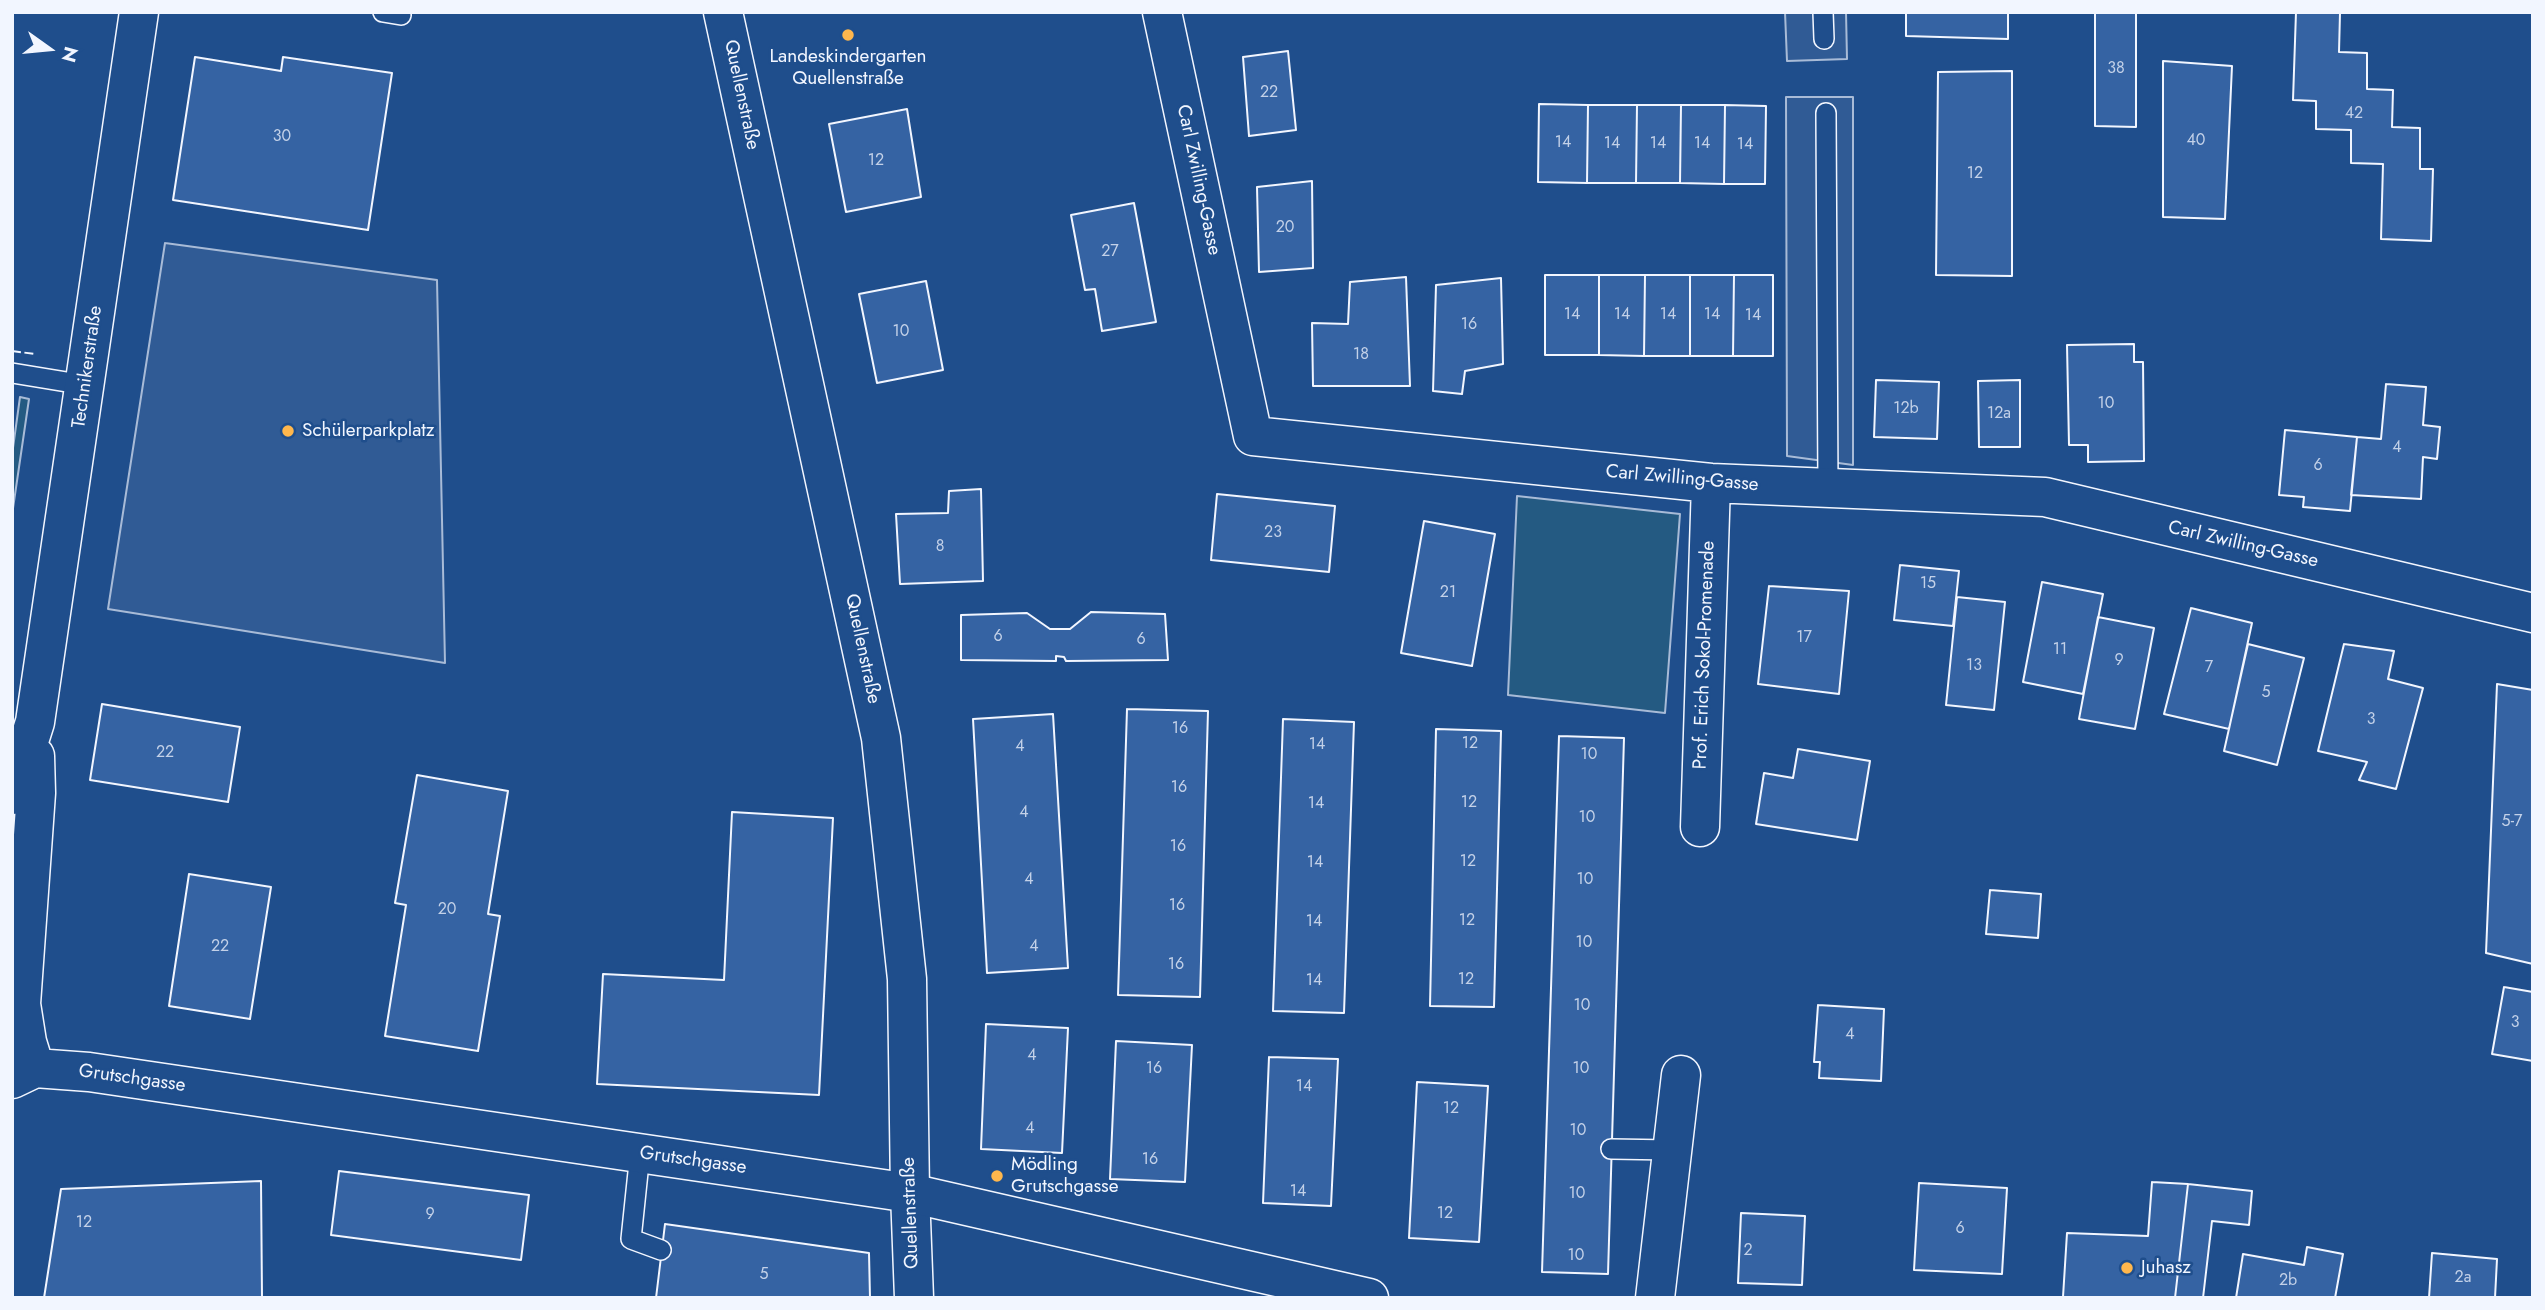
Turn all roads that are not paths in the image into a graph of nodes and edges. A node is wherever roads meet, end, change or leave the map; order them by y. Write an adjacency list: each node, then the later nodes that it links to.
1 (139, 12): 8 (street, Technikerstraße)
2 (723, 12): 20 (street, Quellenstraße)
3 (1162, 12): 9 (street, Carl Zwilling-Gasse)
4 (1823, 12): 5 (lane)
5 (1824, 39)
6 (1826, 113): 10 (lane)
7 (12, 373): 8 (lane)
8 (85, 385): 12 (street, Technikerstraße)
9 (1711, 483): 10 (street, Carl Zwilling-Gasse); 14 (street, Prof. Erich Sokol-Promenade)
10 (1828, 489): 11 (street, Carl Zwilling-Gasse)
11 (2533, 613)
12 (34, 722): 13 (street, Technikerstraße); 15 (street, Technikerstraße)
13 (12, 795)
14 (1700, 827)
15 (24, 1073): 19 (street, Grutschgasse)
16 (1681, 1075): 18 (street)
17 (1611, 1149): 18 (lane)
18 (1672, 1150): 24 (street)
19 (640, 1153): 20 (street, Grutschgasse); 21 (lane)
20 (910, 1193): 22 (street, Quellenstraße); 23 (street, Grutschgasse)
21 (661, 1251)
22 (914, 1298)
23 (1369, 1298)
24 (1655, 1298)

